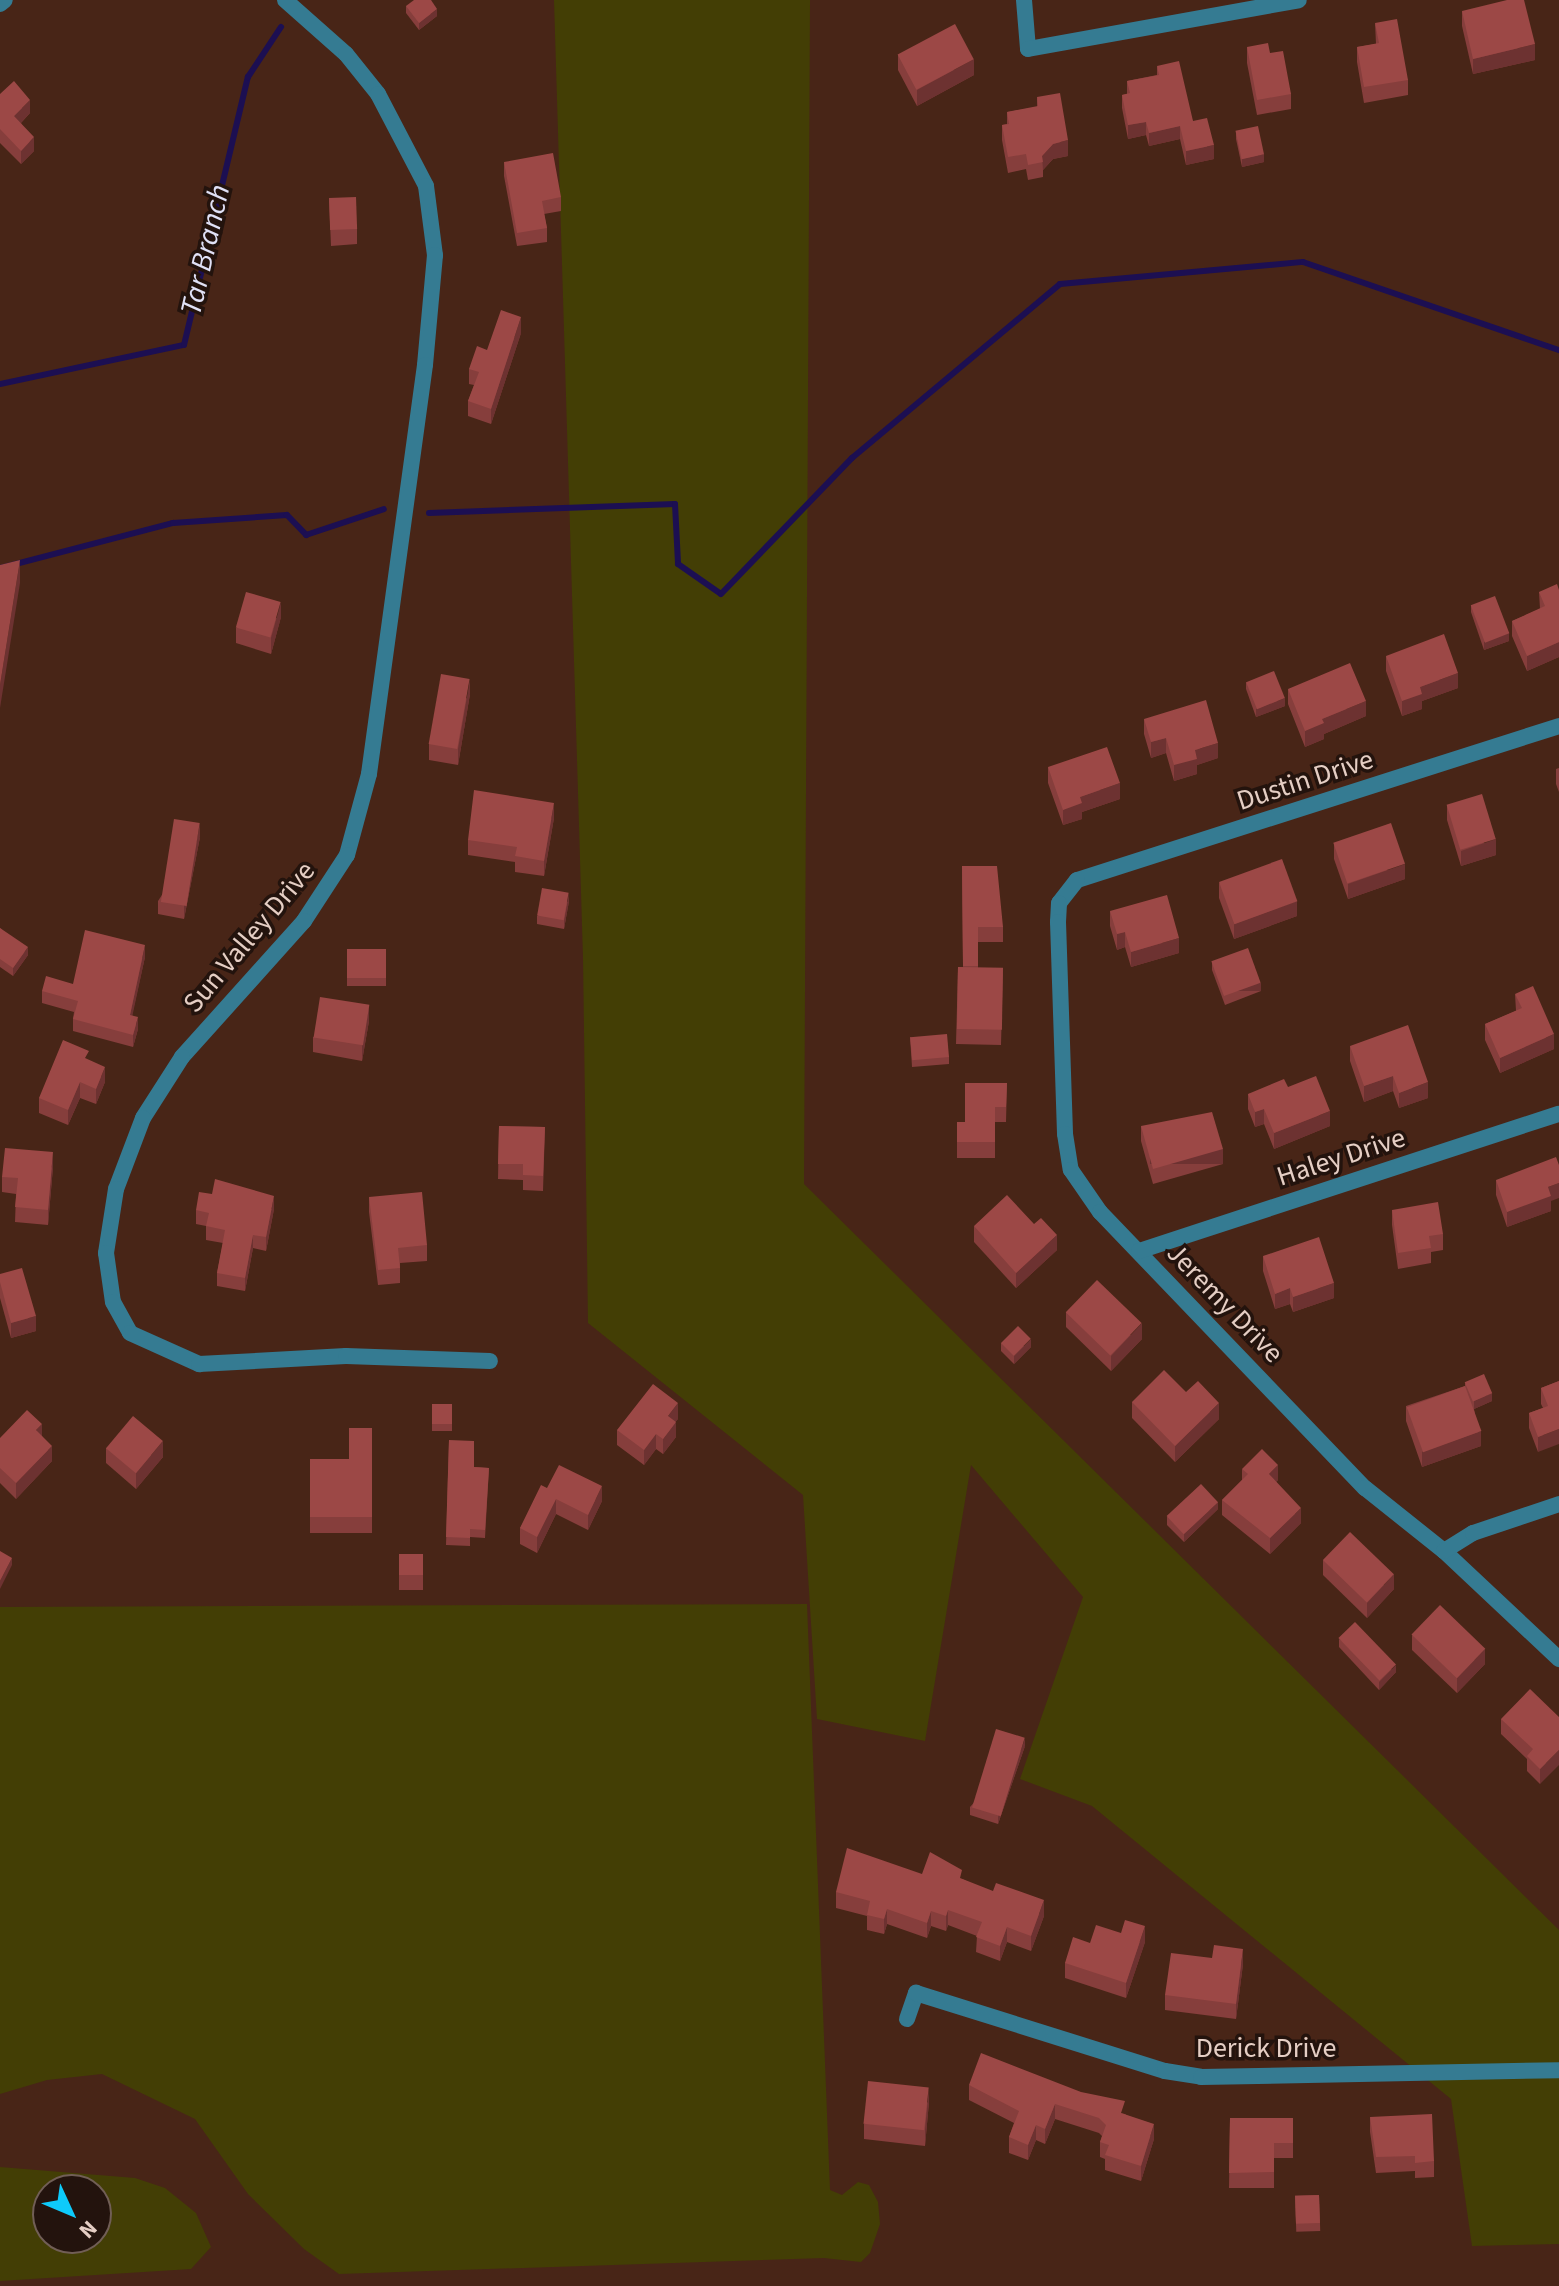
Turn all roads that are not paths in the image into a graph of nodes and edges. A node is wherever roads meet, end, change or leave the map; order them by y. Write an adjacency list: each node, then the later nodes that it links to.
1 (5, 0): 5 (street)
2 (285, 0): 10 (street, Sun Valley Drive)
3 (1024, 0): 4 (street)
4 (1299, 0)
5 (0, 4)
6 (1559, 726): 7 (street, Dustin Drive)
7 (1070, 887): 9 (street, Jeremy Drive)
8 (1559, 1114): 9 (street, Haley Drive)
9 (1139, 1251): 12 (street, Jeremy Drive)
10 (490, 1361)
11 (1559, 1504): 12 (street)
12 (1444, 1551): 13 (street, Jeremy Drive)
13 (1559, 1659)
14 (907, 2019): 15 (street, Derick Drive)
15 (1559, 2070)

